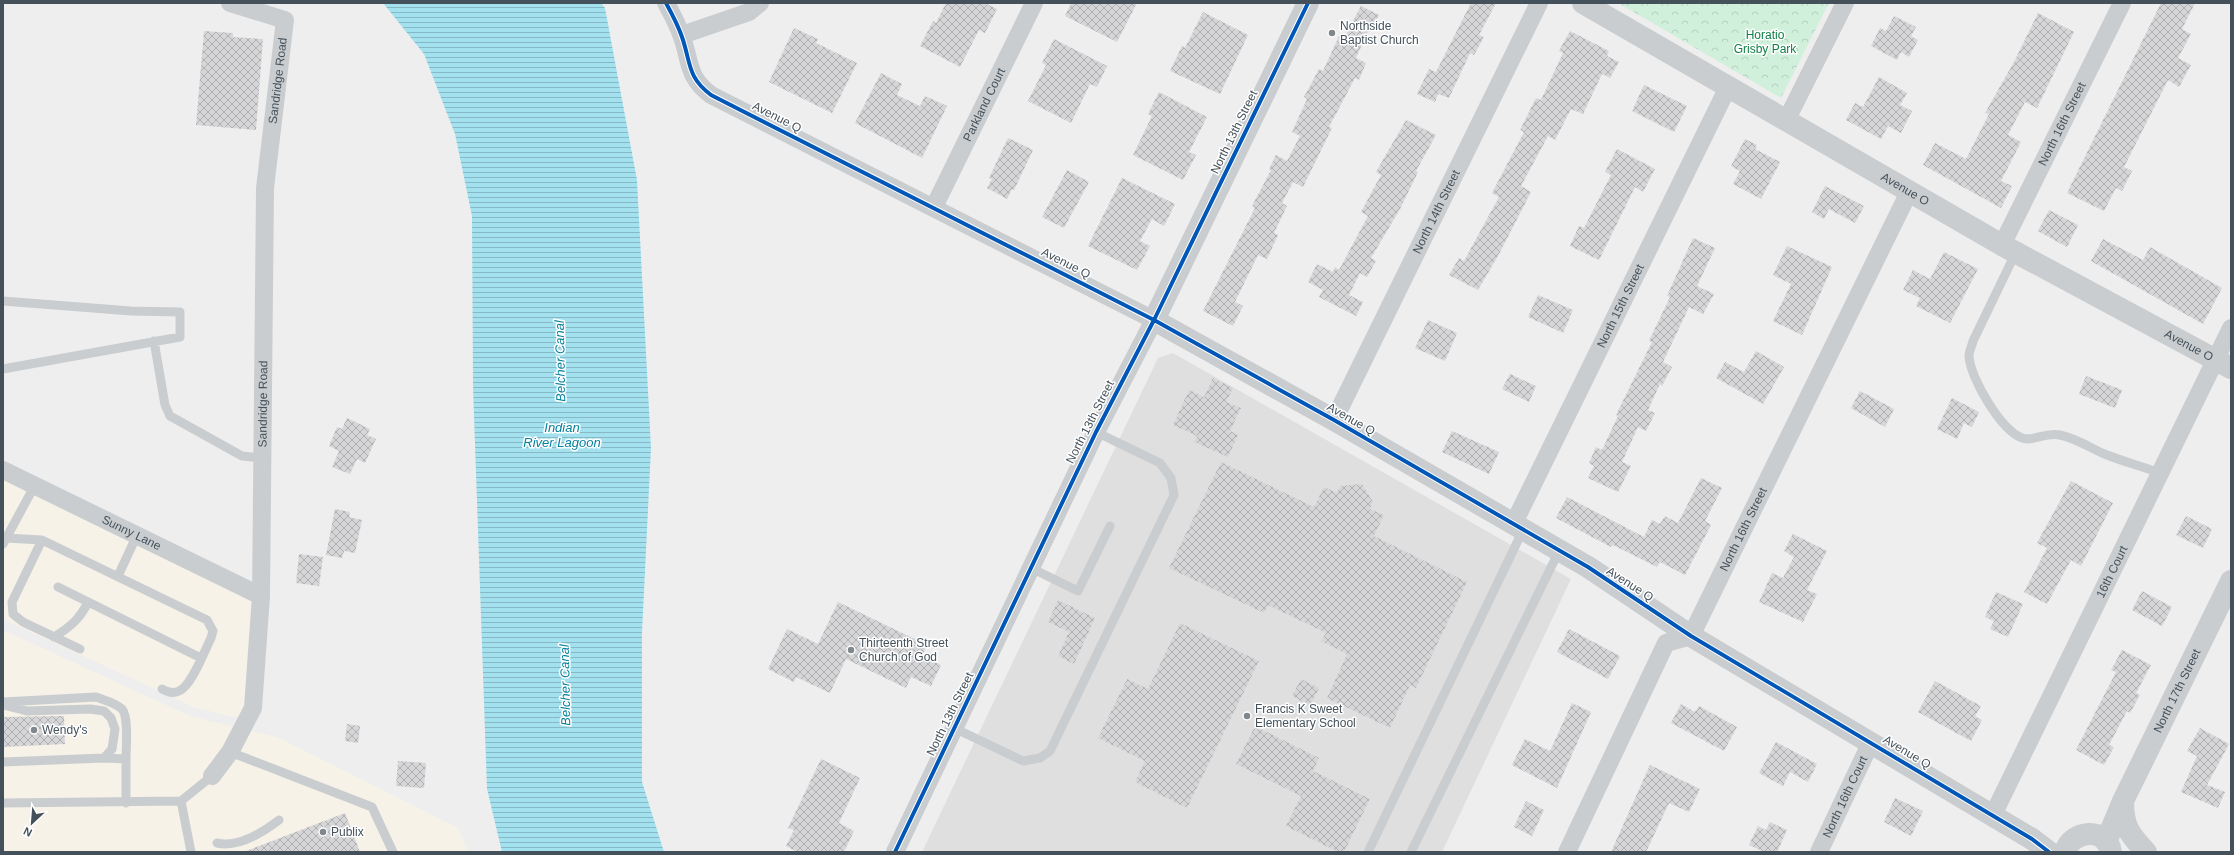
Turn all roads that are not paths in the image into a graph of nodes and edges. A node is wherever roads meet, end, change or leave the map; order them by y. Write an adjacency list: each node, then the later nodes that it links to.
1 (230, 3): 24 (street, Sandridge Road)
2 (666, 3): 10 (street, Avenue Q)
3 (760, 3): 10 (street)
4 (1034, 3): 14 (street, Parkland Court)
5 (1308, 3): 17 (street, North 13th Street)
6 (1539, 3): 22 (street, North 14th Street)
7 (1583, 3): 11 (street, Avenue O)
8 (1845, 3): 12 (street)
9 (2122, 3): 15 (street, North 16th Street)
10 (682, 36): 14 (street, Avenue Q)
11 (1728, 87): 12 (street, Avenue O); 29 (street, North 15th Street)
12 (1786, 121): 13 (street, Avenue O)
13 (1909, 192): 15 (street, Avenue O); 40 (street, North 16th Street)
14 (934, 207): 17 (street, Avenue Q)
15 (2009, 249): 20 (street, Avenue O); 26 (lane)
16 (3, 301): 19 (lane)
17 (1154, 320): 22 (street, Avenue Q); 23 (street, North 13th Street)
18 (2231, 328): 20 (street, 16th Court)
19 (154, 341): 21 (lane); 24 (lane)
20 (2223, 364): 26 (street, 16th Court)
21 (3, 368)
22 (1334, 420): 29 (street, Avenue Q)
23 (1096, 432): 34 (street, North 13th Street); 47 (lane)
24 (262, 458): 38 (street, Sandridge Road)
25 (3, 470): 27 (street, Sunny Lane)
26 (2160, 472): 58 (street, 16th Court)
27 (35, 484): 30 (street, Sunny Lane); 32 (lane)
28 (1110, 526): 34 (lane)
29 (1518, 527): 33 (street, Avenue Q); 67 (lane)
30 (137, 535): 35 (lane); 38 (street, Sunny Lane)
31 (42, 540): 32 (lane); 35 (lane); 41 (lane)
32 (5, 541)
33 (1559, 551): 40 (street, Avenue Q); 68 (lane)
34 (1031, 568): 47 (street, North 13th Street)
35 (118, 576): 43 (lane)
36 (2231, 581): 55 (street, North 17th Street)
37 (58, 587): 39 (lane)
38 (261, 596): 49 (street, Sandridge Road)
39 (88, 602): 41 (lane); 43 (lane)
40 (1692, 636): 48 (street, Avenue Q); 69 (street)
41 (54, 637): 42 (lane)
42 (80, 649)
43 (201, 658): 44 (lane)
44 (162, 689)
45 (3, 702): 51 (lane)
46 (3, 705): 50 (lane)
47 (954, 728): 66 (street, North 13th Street)
48 (1871, 742): 58 (street, Avenue Q); 70 (street, North 16th Court)
49 (230, 752): 53 (street, Sandridge Road); 65 (lane)
50 (104, 758): 51 (lane); 52 (lane)
51 (126, 759): 57 (lane)
52 (3, 762)
53 (212, 776): 54 (lane)
54 (181, 801): 57 (lane); 64 (lane)
55 (2123, 801): 61 (street, North 17th Street); 63 (street, North 17th Street); 72 (street)
56 (3, 803): 57 (lane)
57 (126, 803)
58 (1992, 816): 60 (street, Avenue Q)
59 (279, 820): 62 (lane)
60 (2032, 839): 61 (street, Avenue Q); 71 (street, Avenue Q)
61 (2075, 841): 63 (street)
62 (217, 843)
63 (2109, 847)
64 (191, 852)
65 (393, 852)
66 (895, 852)
67 (1368, 852)
68 (1411, 852)
69 (1567, 852)
70 (1819, 852)
71 (2049, 852)
72 (2146, 852)

